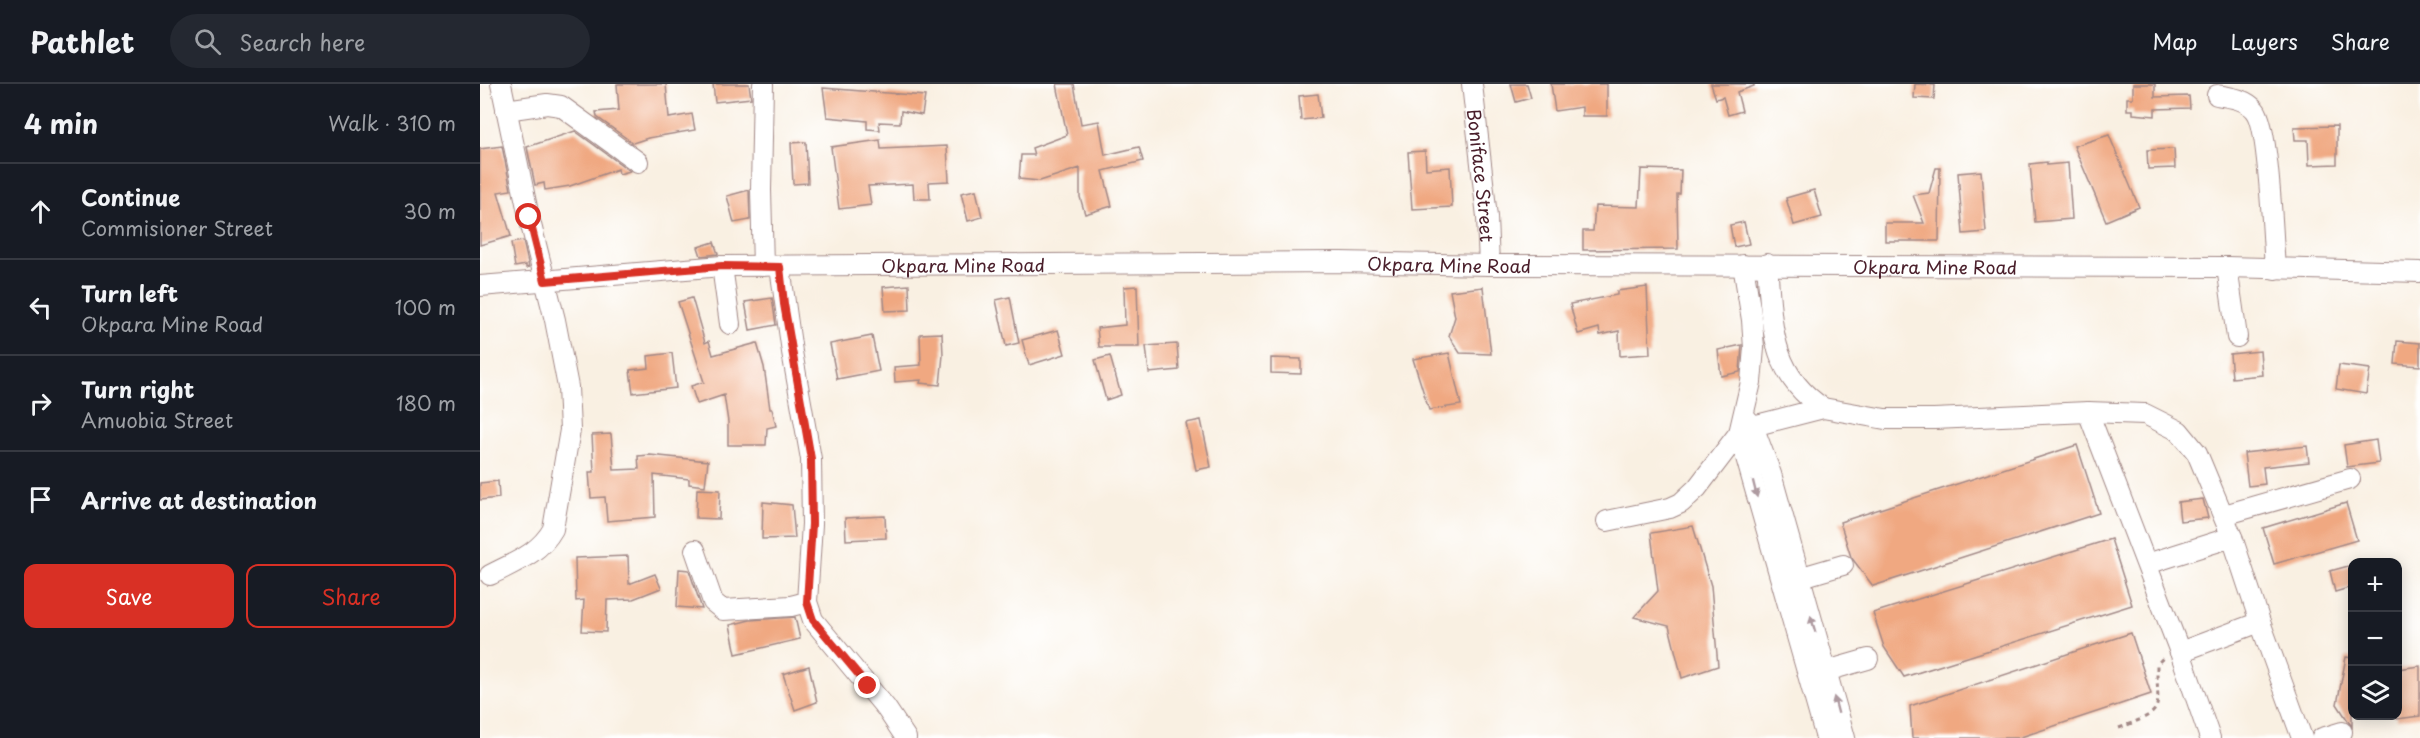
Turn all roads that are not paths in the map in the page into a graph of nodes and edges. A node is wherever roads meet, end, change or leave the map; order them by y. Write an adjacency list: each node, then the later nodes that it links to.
1 (501, 84): 5 (street)
2 (763, 84): 11 (street)
3 (1472, 84): 8 (street, Boniface Street)
4 (2217, 95): 13 (street)
5 (506, 110): 6 (street); 15 (street)
6 (638, 162)
7 (1767, 264): 9 (street, Okpara Mine Road); 12 (street, Okpara Mine Road); 19 (street)
8 (1489, 265): 9 (street, Okpara Mine Road); 11 (street, Okpara Mine Road)
9 (1743, 265): 21 (street)
10 (722, 266): 11 (street, Okpara Mine Road); 15 (street, Okpara Mine Road); 17 (street)
11 (772, 266): 31 (street)
12 (2227, 267): 13 (street, Okpara Mine Road); 18 (street)
13 (2274, 269): 14 (street, Okpara Mine Road)
14 (2420, 272)
15 (545, 281): 16 (street, Okpara Mine Road); 29 (street)
16 (480, 286)
17 (730, 324)
18 (2237, 337)
19 (1822, 408): 20 (street); 21 (street)
20 (2088, 412): 23 (street); 27 (street)
21 (1745, 425): 24 (street); 30 (street)
22 (2350, 479): 23 (street)
23 (2224, 515): 25 (street)
24 (1607, 520)
25 (2232, 537): 27 (street); 32 (street)
26 (695, 550): 31 (street)
27 (2147, 564): 33 (street)
28 (1843, 565): 30 (street)
29 (490, 574)
30 (1791, 580): 35 (street, one-way to 30); 36 (street)
31 (807, 602): 38 (street)
32 (2260, 622): 33 (street); 42 (street)
33 (2180, 652): 41 (street)
34 (1868, 659): 35 (street)
35 (1827, 671): 36 (street); 40 (street, one-way to 35)
36 (1808, 677): 39 (street)
37 (2342, 732): 43 (street)
38 (906, 738)
39 (1826, 738)
40 (1845, 738)
41 (2210, 738)
42 (2302, 738)
43 (2322, 738)

